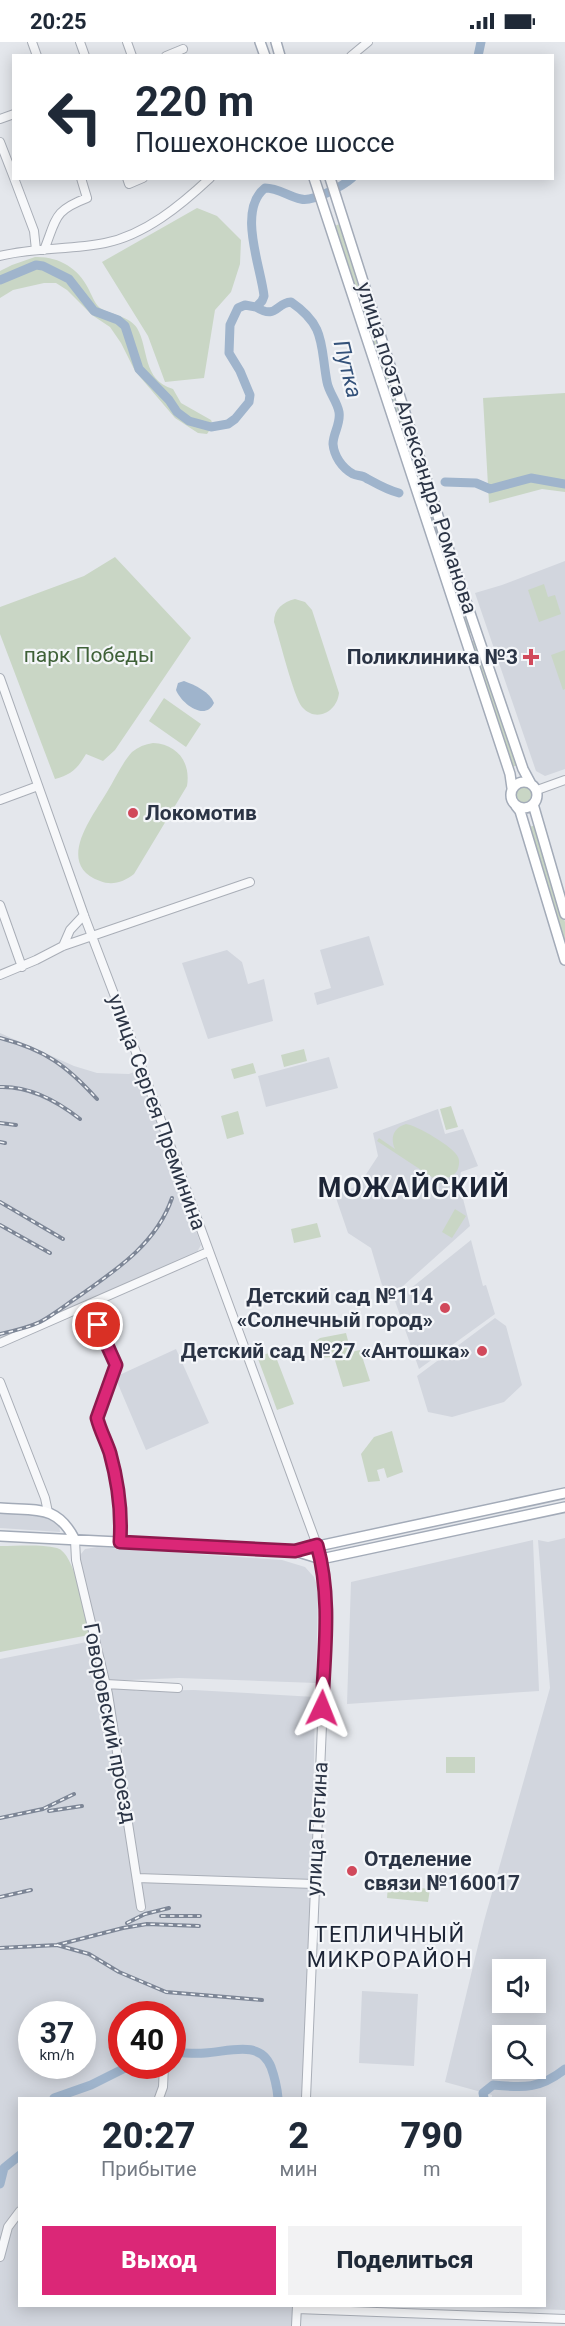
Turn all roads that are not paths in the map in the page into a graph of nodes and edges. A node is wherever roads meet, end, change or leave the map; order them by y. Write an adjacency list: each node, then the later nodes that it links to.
1 (368, 42): 2 (street)
2 (353, 54)
3 (0, 142): 4 (street)
4 (12, 173)
5 (15, 180): 10 (street)
6 (82, 180): 10 (street)
7 (315, 180): 16 (main road, улица поэта Александра Романова)
8 (331, 180): 14 (main road, улица поэта Александра Романова)
9 (208, 181): 10 (street)
10 (40, 250): 11 (street)
11 (0, 256)
12 (0, 678): 15 (street, улица Сергея Преминина)
13 (565, 780): 17 (street)
14 (531, 784): 16 (main road); 19 (main road)
15 (38, 786): 18 (street); 24 (street, улица Сергея Преминина)
16 (512, 788): 20 (main road)
17 (540, 789)
18 (0, 800)
19 (533, 804): 20 (main road); 23 (main road)
20 (516, 806): 27 (main road)
21 (250, 882): 25 (street)
22 (0, 905): 28 (street)
23 (565, 914)
24 (84, 915): 25 (street, улица Сергея Преминина); 26 (street)
25 (92, 936): 26 (street); 30 (street, улица Сергея Преминина)
26 (63, 946): 28 (street)
27 (565, 960)
28 (22, 967): 29 (street)
29 (0, 975)
30 (208, 1252): 31 (street); 43 (street, улица Сергея Преминина)
31 (89, 1305): 32 (street); 42 (street)
32 (0, 1343)
33 (0, 1382): 37 (street)
34 (565, 1493): 38 (main road)
35 (0, 1508): 37 (main road)
36 (565, 1508): 40 (main road)
37 (48, 1512): 41 (main road)
38 (425, 1524): 40 (main road); 43 (main road)
39 (0, 1536): 41 (main road)
40 (428, 1537): 45 (main road)
41 (75, 1540): 42 (main road); 46 (street, Говоровский проезд)
42 (120, 1542): 44 (main road)
43 (317, 1545): 44 (main road); 45 (main road)
44 (295, 1551): 45 (main road)
45 (321, 1559): 49 (street, улица Петина)
46 (106, 1684): 47 (street); 48 (street, Говоровский проезд)
47 (178, 1688)
48 (137, 1878): 49 (street); 50 (street, Говоровский проезд)
49 (314, 1884): 53 (street, улица Петина)
50 (141, 1907)
51 (163, 2079): 52 (street)
52 (159, 2097)
53 (306, 2097)
54 (18, 2214): 55 (street)
55 (0, 2256)
56 (297, 2307): 57 (street); 58 (street)
57 (565, 2319)
58 (296, 2326)

